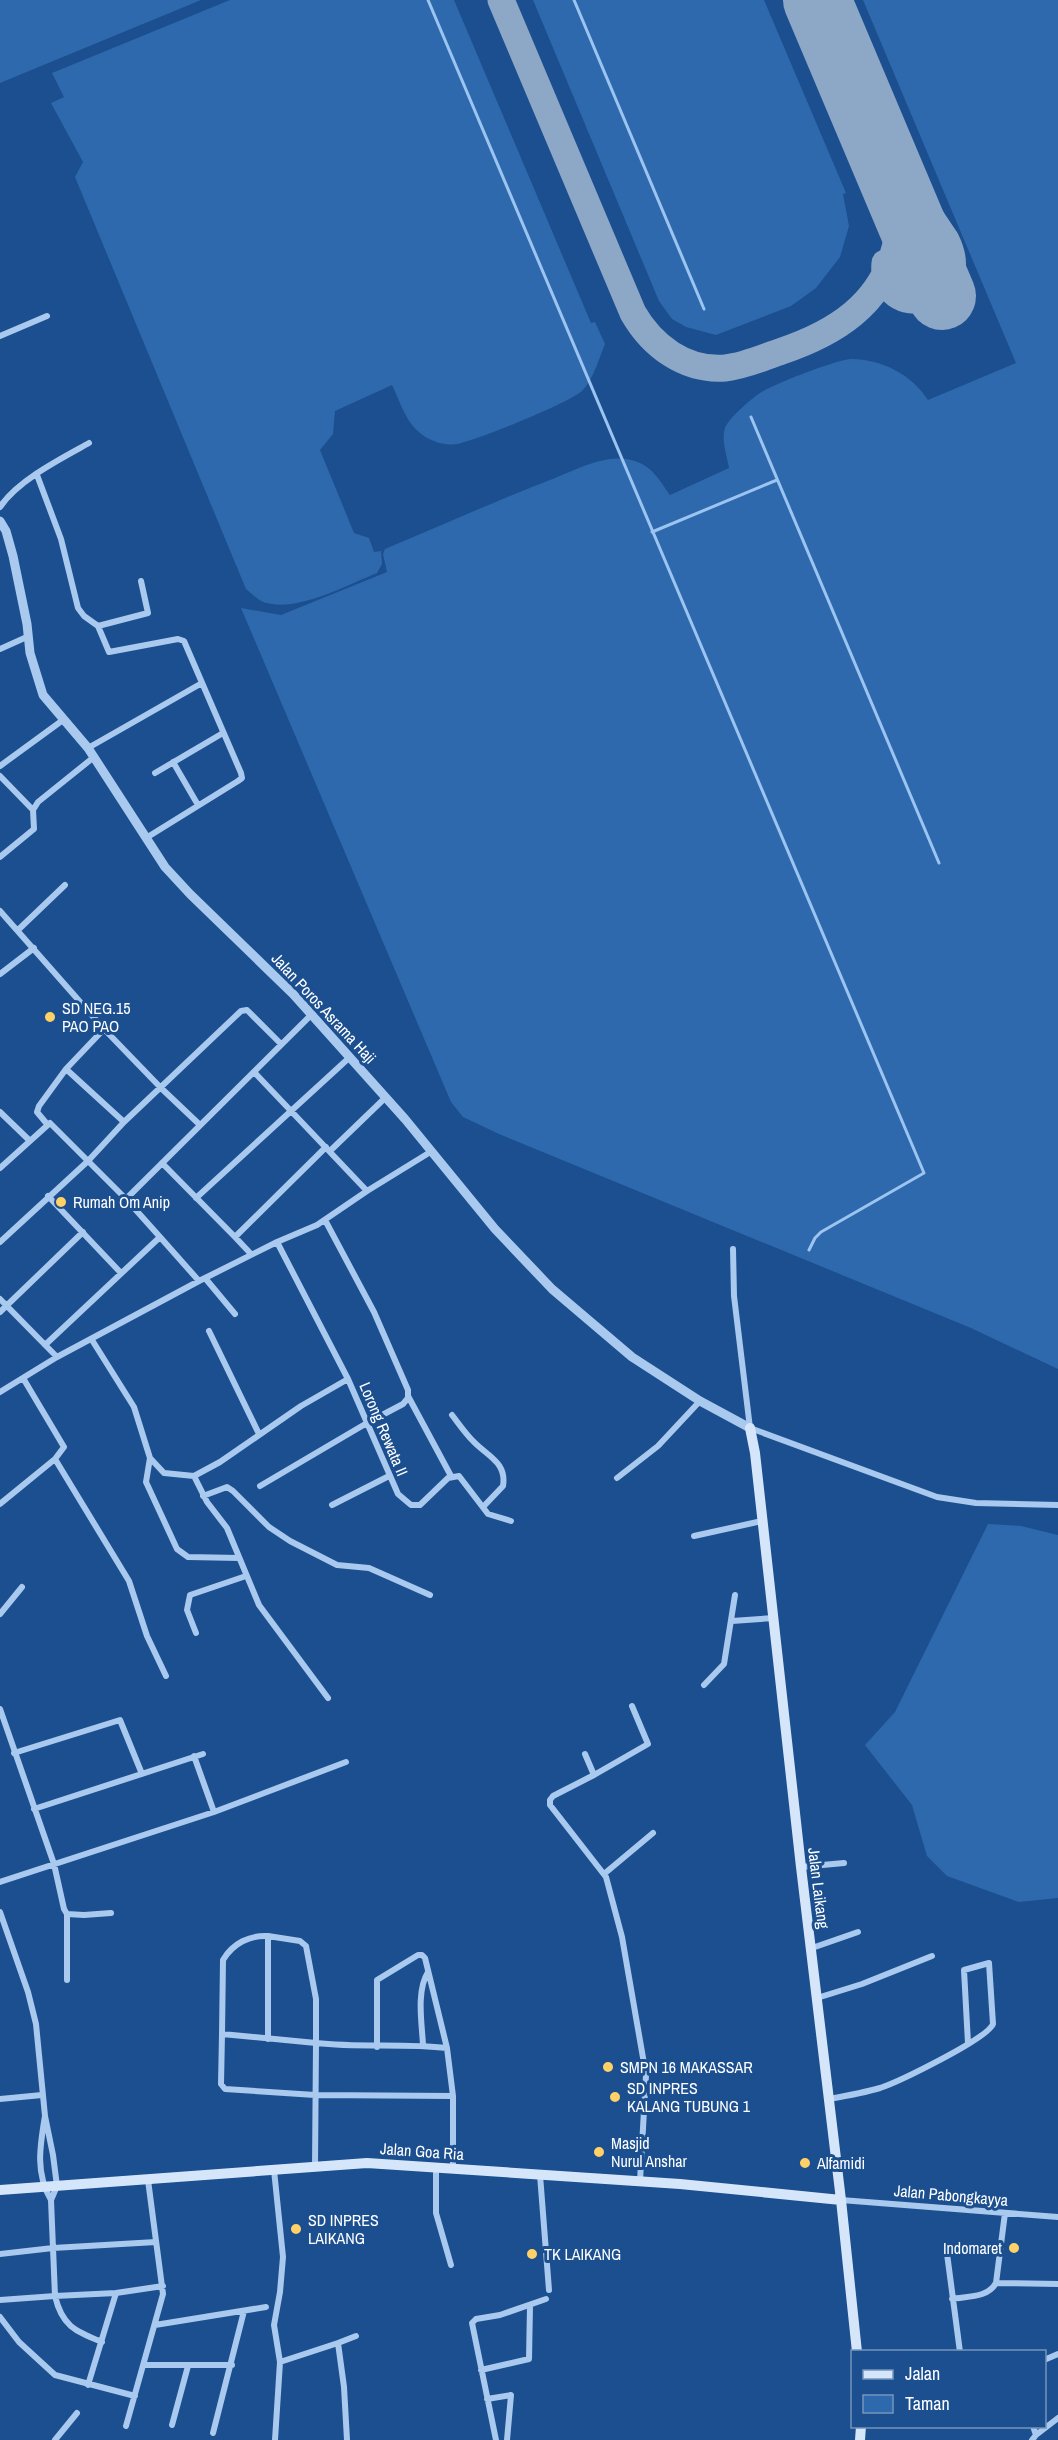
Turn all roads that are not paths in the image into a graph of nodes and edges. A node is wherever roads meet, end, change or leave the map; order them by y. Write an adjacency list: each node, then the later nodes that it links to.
1 (47, 316): 2 (street)
2 (0, 336)
3 (89, 443): 4 (street)
4 (37, 475): 5 (street); 8 (street)
5 (0, 507)
6 (0, 521): 9 (street, Jalan Poros Asrama Haji)
7 (141, 581): 8 (street)
8 (98, 626): 11 (street)
9 (29, 636): 10 (street); 12 (street, Jalan Poros Asrama Haji)
10 (0, 649)
11 (202, 683): 13 (street); 14 (street)
12 (63, 720): 14 (street, Jalan Poros Asrama Haji); 17 (street)
13 (224, 733): 16 (street); 20 (street)
14 (88, 748): 15 (street, Jalan Poros Asrama Haji)
15 (93, 757): 21 (street); 22 (street, Jalan Poros Asrama Haji)
16 (173, 762): 18 (street); 20 (street)
17 (0, 766)
18 (155, 773)
19 (0, 776): 21 (street)
20 (198, 805): 22 (street)
21 (33, 810): 23 (street)
22 (146, 838): 29 (street, Jalan Poros Asrama Haji)
23 (0, 856)
24 (65, 885): 26 (street)
25 (0, 911): 26 (street)
26 (18, 930): 27 (street)
27 (34, 948): 28 (street); 30 (street)
28 (0, 974)
29 (311, 1015): 31 (street); 32 (street, Jalan Poros Asrama Haji)
30 (104, 1029): 33 (street); 35 (street)
31 (281, 1044): 34 (street); 35 (street)
32 (350, 1057): 36 (street, Jalan Poros Asrama Haji); 37 (street)
33 (66, 1069): 39 (street); 40 (street)
34 (254, 1072): 37 (street); 41 (street)
35 (161, 1088): 39 (street); 41 (street)
36 (385, 1098): 43 (street); 44 (street, Jalan Poros Asrama Haji)
37 (291, 1110): 43 (street); 50 (street)
38 (0, 1112): 42 (street)
39 (124, 1122): 45 (street)
40 (47, 1124): 42 (street); 45 (street)
41 (200, 1125): 46 (street)
42 (29, 1140): 47 (street)
43 (328, 1149): 48 (street); 55 (street)
44 (432, 1151): 48 (street); 74 (street, Jalan Poros Asrama Haji)
45 (88, 1161): 49 (street); 51 (street)
46 (162, 1163): 50 (street); 51 (street)
47 (0, 1167)
48 (367, 1191): 52 (street)
49 (48, 1196): 53 (street); 56 (street)
50 (196, 1198): 55 (street)
51 (126, 1199): 54 (street)
52 (325, 1220): 57 (street); 73 (street)
53 (83, 1232): 60 (street); 63 (street)
54 (160, 1237): 60 (street); 61 (street)
55 (234, 1237): 59 (street)
56 (0, 1242)
57 (277, 1242): 59 (street); 71 (street, Lorong Rewata II)
58 (733, 1249): 77 (street)
59 (251, 1254): 61 (street)
60 (121, 1273): 68 (street)
61 (202, 1280): 65 (street); 67 (street)
62 (0, 1299): 63 (street)
63 (7, 1306): 64 (street); 68 (street)
64 (0, 1312)
65 (235, 1314)
66 (209, 1331): 78 (street)
67 (92, 1340): 69 (street); 79 (street)
68 (45, 1345): 69 (street)
69 (57, 1357): 70 (street)
70 (23, 1378): 72 (street); 80 (street)
71 (348, 1379): 76 (street, Lorong Rewata II); 78 (street)
72 (0, 1392)
73 (408, 1396): 76 (street); 83 (street)
74 (700, 1401): 77 (street, Jalan Poros Asrama Haji); 84 (street)
75 (452, 1415): 90 (street)
76 (367, 1423): 82 (street, Lorong Rewata II); 85 (street)
77 (750, 1428): 89 (street); 92 (main road, Jalan Laikang)
78 (260, 1434): 81 (street)
79 (150, 1458): 81 (street); 94 (street)
80 (55, 1459): 87 (street); 103 (street)
81 (194, 1476): 86 (street)
82 (389, 1476): 83 (street, Lorong Rewata II); 88 (street)
83 (451, 1476): 90 (street)
84 (617, 1478)
85 (260, 1486)
86 (203, 1496): 94 (street); 97 (street)
87 (0, 1504)
88 (332, 1505)
89 (1058, 1505)
90 (483, 1507): 91 (street)
91 (511, 1521)
92 (762, 1521): 93 (street); 100 (main road, Jalan Laikang)
93 (694, 1536)
94 (239, 1558): 95 (street)
95 (246, 1576): 102 (street); 105 (street)
96 (22, 1587): 99 (street)
97 (430, 1595)
98 (735, 1595): 101 (street)
99 (0, 1614)
100 (774, 1618): 101 (street); 120 (main road, Jalan Laikang)
101 (732, 1621): 104 (street)
102 (196, 1633)
103 (166, 1676)
104 (704, 1685)
105 (328, 1698)
106 (632, 1706): 114 (street)
107 (0, 1709): 108 (street)
108 (14, 1753): 113 (street); 115 (street)
109 (203, 1754): 111 (street)
110 (585, 1754): 114 (street)
111 (194, 1756): 113 (street); 116 (street)
112 (346, 1762): 116 (street)
113 (142, 1774): 115 (street)
114 (594, 1775): 121 (street)
115 (34, 1809): 119 (street)
116 (214, 1812): 119 (street)
117 (653, 1833): 121 (street)
118 (844, 1863): 120 (street)
119 (54, 1864): 122 (street); 125 (street)
120 (801, 1867): 128 (main road, Jalan Laikang)
121 (604, 1875): 152 (street)
122 (0, 1882)
123 (0, 1912): 140 (street)
124 (111, 1913): 125 (street)
125 (67, 1914): 131 (street)
126 (858, 1932): 128 (street)
127 (268, 1936): 133 (street); 134 (street); 135 (street)
128 (812, 1948): 132 (main road, Jalan Laikang)
129 (932, 1956): 132 (street)
130 (428, 1972): 137 (street); 138 (street); 139 (street)
131 (67, 1980)
132 (817, 1998): 144 (main road, Jalan Laikang)
133 (222, 2034): 134 (street); 141 (street)
134 (268, 2038): 135 (street)
135 (316, 2043): 138 (street); 141 (street)
136 (968, 2043): 136 (street); 144 (street)
137 (423, 2045): 138 (street); 139 (street)
138 (377, 2047)
139 (447, 2048): 142 (street)
140 (42, 2095): 143 (street); 145 (street)
141 (315, 2095): 142 (street); 146 (street)
142 (453, 2096): 148 (street)
143 (0, 2099)
144 (829, 2099): 157 (main road, Jalan Laikang)
145 (45, 2116): 153 (street); 154 (street)
146 (315, 2166): 147 (main road, Jalan Goa Ria); 149 (main road, Jalan Goa Ria)
147 (436, 2166): 148 (main road, Jalan Goa Ria); 164 (street)
148 (453, 2168): 150 (main road, Jalan Goa Ria)
149 (274, 2170): 151 (main road, Jalan Goa Ria); 184 (street)
150 (540, 2175): 152 (main road, Jalan Goa Ria); 168 (street)
151 (148, 2180): 153 (main road, Jalan Goa Ria); 160 (street)
152 (640, 2181): 157 (main road, Jalan Goa Ria)
153 (57, 2186): 154 (main road, Jalan Goa Ria); 156 (street)
154 (43, 2187): 155 (main road, Jalan Goa Ria); 156 (street)
155 (0, 2190)
156 (51, 2200): 162 (street)
157 (841, 2200): 158 (street, Jalan Pabongkayya); 182 (main road, Jalan Laikang)
158 (1005, 2213): 159 (street, Jalan Pabongkayya); 165 (street)
159 (1058, 2217)
160 (156, 2242): 162 (street); 167 (street)
161 (946, 2246): 172 (street)
162 (53, 2248): 163 (street); 170 (street)
163 (0, 2254)
164 (451, 2265)
165 (996, 2283): 166 (street); 172 (street)
166 (1058, 2284)
167 (163, 2286): 169 (street); 178 (street)
168 (549, 2290)
169 (116, 2293): 170 (street); 180 (street)
170 (56, 2296): 173 (street); 180 (street)
171 (546, 2299): 174 (street)
172 (952, 2299): 183 (street)
173 (0, 2300)
174 (530, 2306): 188 (street); 188 (street)
175 (266, 2307): 176 (street)
176 (244, 2311): 178 (street); 186 (street)
177 (0, 2317): 189 (street)
178 (155, 2325): 185 (street)
179 (356, 2336): 181 (street)
180 (102, 2342): 189 (street)
181 (338, 2343): 184 (street); 200 (street)
182 (857, 2350)
183 (960, 2350)
184 (279, 2362): 199 (street)
185 (145, 2365): 187 (street); 190 (street)
186 (232, 2365): 187 (street); 196 (street)
187 (188, 2366): 194 (street)
188 (481, 2370): 191 (street)
189 (88, 2385): 190 (street)
190 (135, 2396): 195 (street)
191 (487, 2399): 201 (street); 202 (street)
192 (77, 2414): 198 (street)
193 (1058, 2418): 197 (street)
194 (172, 2425)
195 (126, 2426)
196 (213, 2433)
197 (1034, 2438)
198 (55, 2440)
199 (275, 2440)
200 (347, 2440)
201 (496, 2440)
202 (507, 2440)

